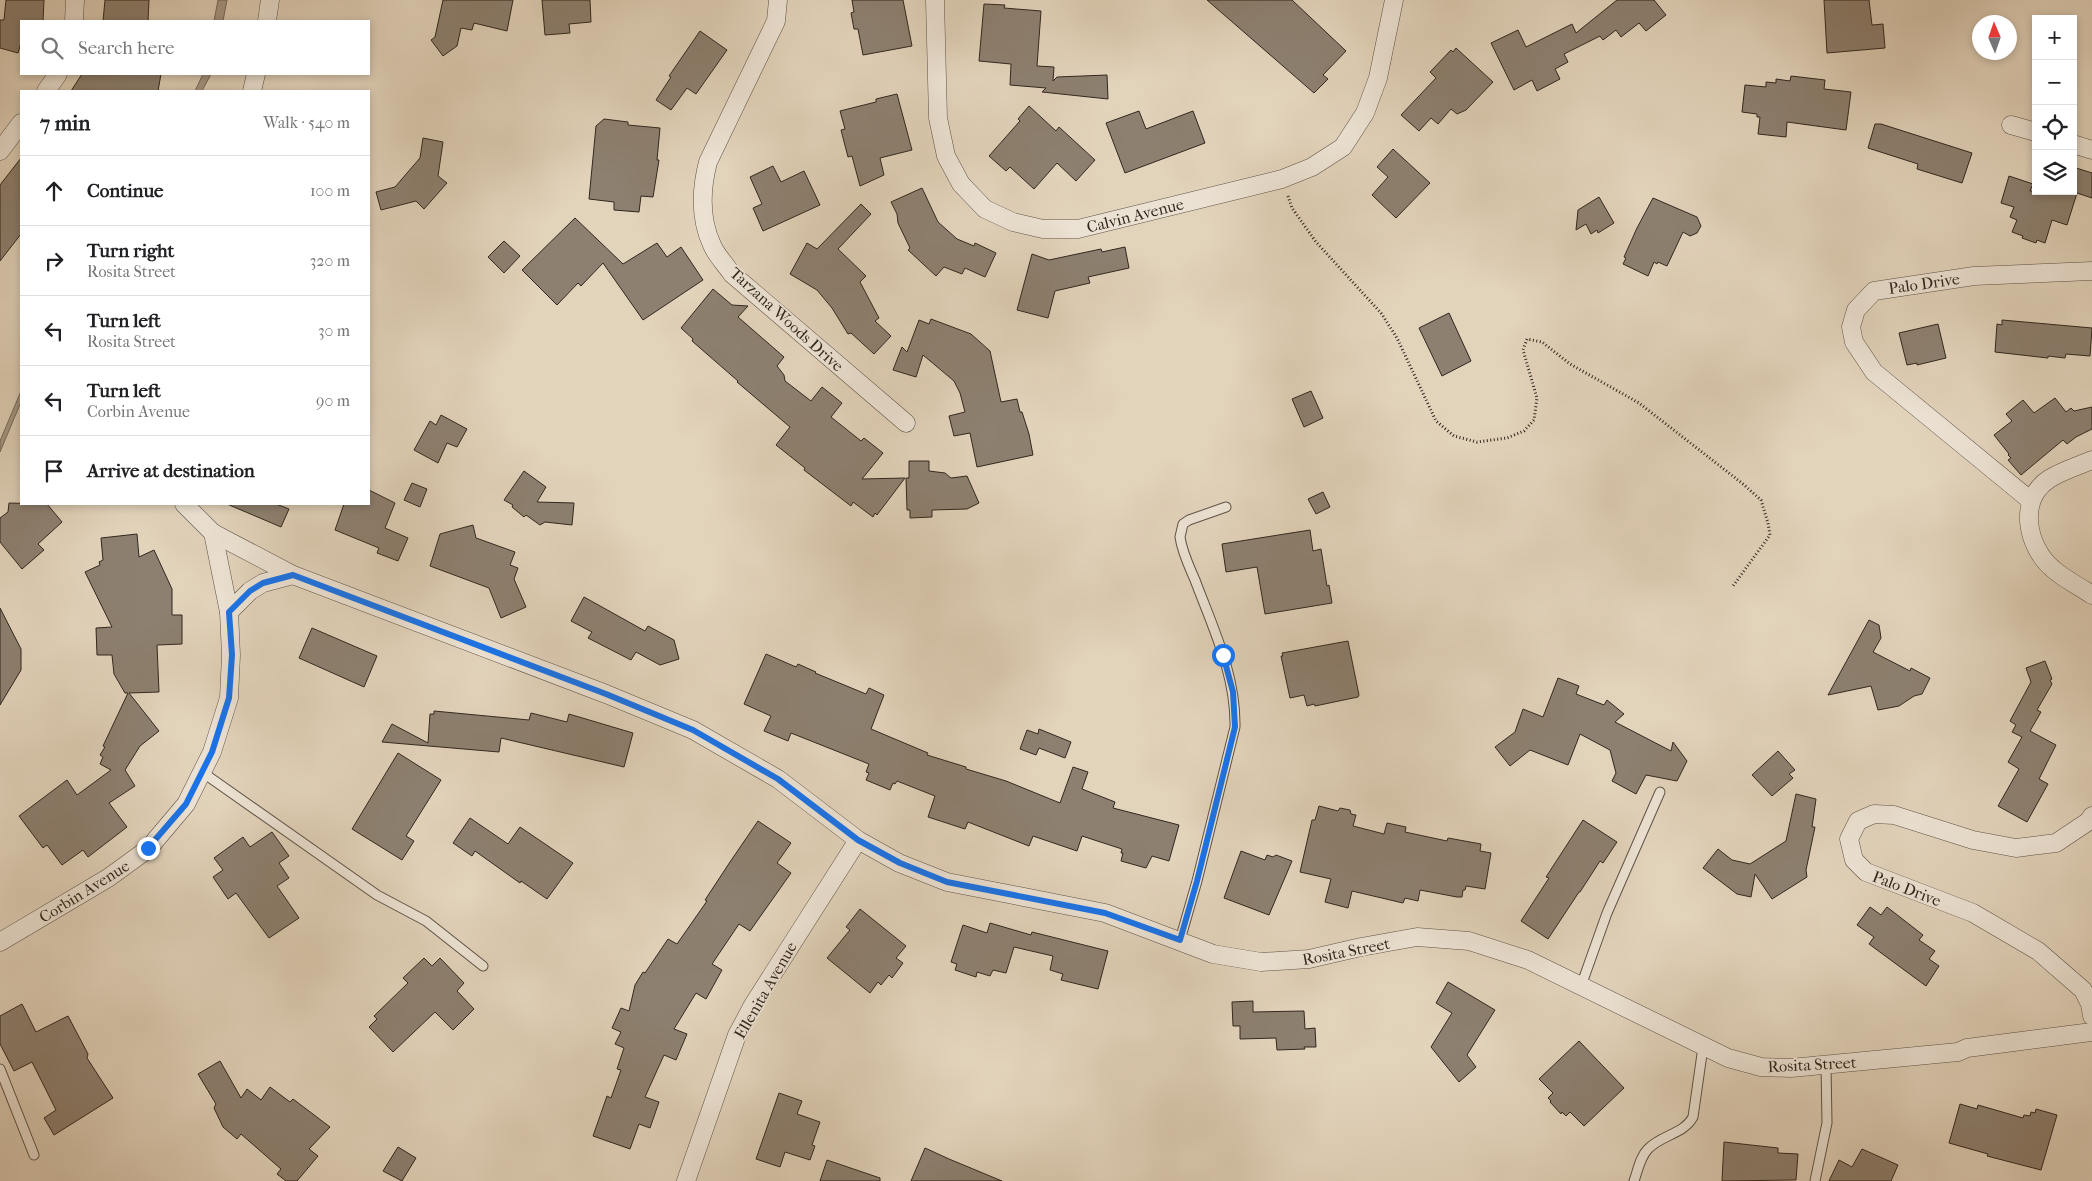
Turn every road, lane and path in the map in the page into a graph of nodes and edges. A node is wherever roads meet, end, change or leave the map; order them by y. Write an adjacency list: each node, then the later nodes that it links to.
1 (75, 0): 6 (street)
2 (270, 0): 7 (street)
3 (778, 0): 20 (street, Tarzana Woods Drive)
4 (935, 0): 18 (street, Calvin Avenue)
5 (1394, 0): 18 (street, Calvin Avenue)
6 (74, 20)
7 (267, 20)
8 (57, 75): 10 (street)
9 (256, 75): 11 (street)
10 (47, 90)
11 (252, 90)
12 (20, 124): 17 (street)
13 (2011, 125): 14 (street)
14 (2032, 131)
15 (2077, 145): 16 (street)
16 (2092, 150)
17 (0, 151)
18 (1282, 179): 27 (path)
19 (2092, 271): 22 (street, Palo Drive)
20 (906, 423)
21 (2092, 460): 22 (street)
22 (2030, 500): 28 (street)
23 (185, 505): 25 (street)
24 (1226, 507): 34 (lane)
25 (213, 532): 26 (street, Rosita Street); 29 (street, Corbin Avenue)
26 (293, 575): 29 (street); 33 (street, Rosita Street)
27 (1732, 586)
28 (2092, 594)
29 (229, 612): 30 (street, Corbin Avenue)
30 (202, 772): 35 (street, Corbin Avenue); 36 (lane)
31 (1660, 792): 37 (lane)
32 (2092, 816): 38 (street, Palo Drive)
33 (858, 840): 34 (street, Rosita Street); 44 (street, Ellenita Avenue)
34 (1180, 940): 37 (street, Rosita Street)
35 (0, 942)
36 (483, 966)
37 (1580, 986): 40 (street, Rosita Street)
38 (2092, 1016)
39 (2092, 1032): 41 (street, Rosita Street)
40 (1703, 1046): 41 (street, Rosita Street); 45 (lane)
41 (1826, 1065): 46 (lane)
42 (0, 1069): 43 (lane)
43 (34, 1155)
44 (690, 1180)
45 (1634, 1181)
46 (1815, 1181)

